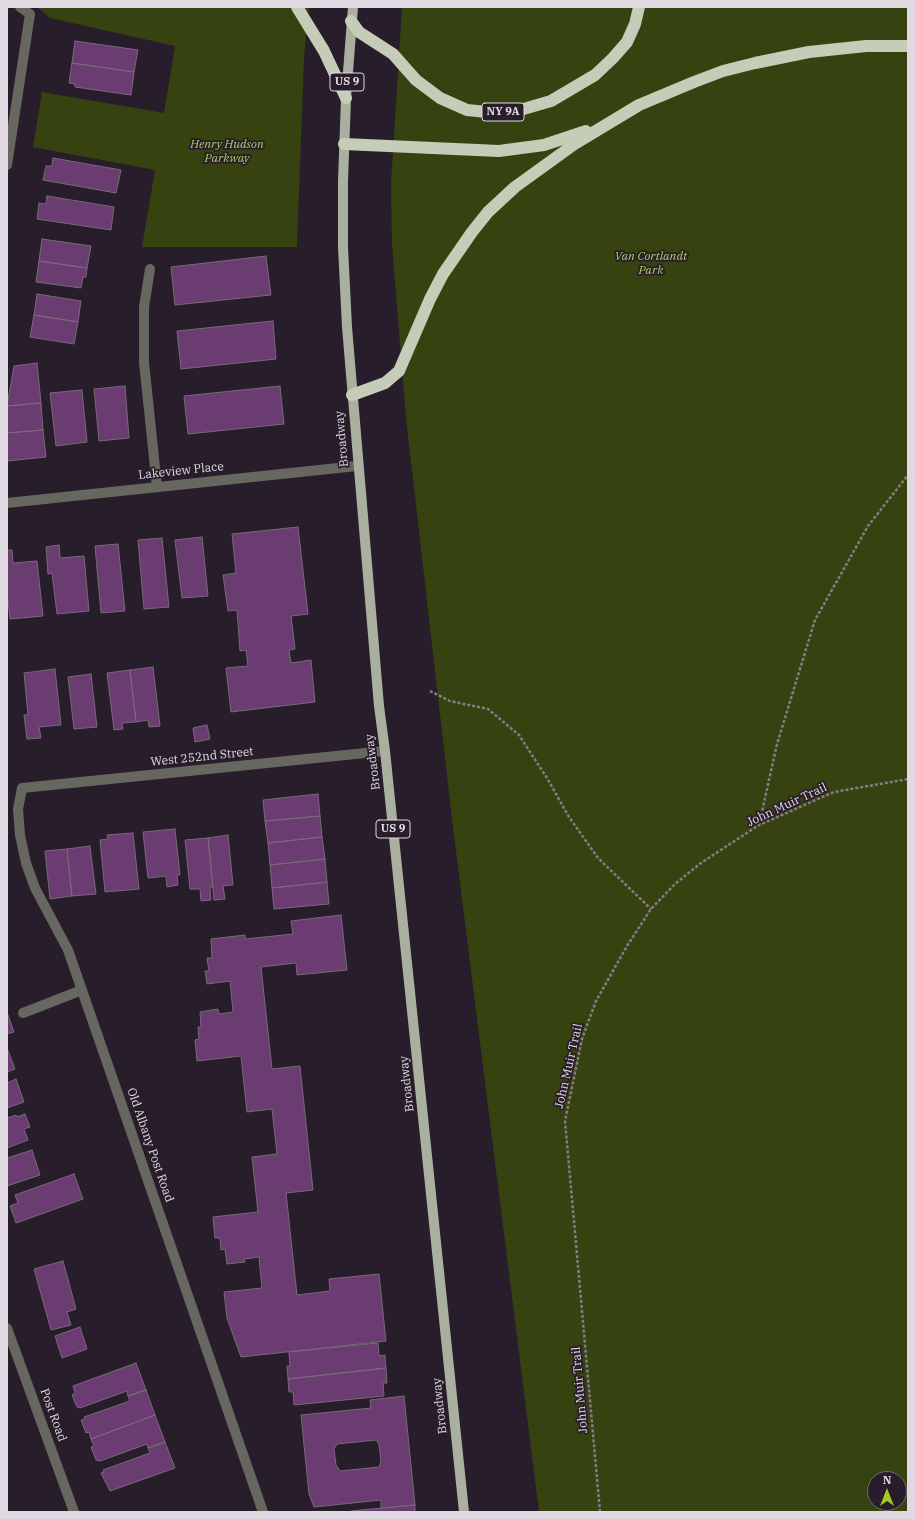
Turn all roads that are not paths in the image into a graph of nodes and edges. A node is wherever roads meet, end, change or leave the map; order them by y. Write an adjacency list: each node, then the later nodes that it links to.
1 (20, 7): 10 (street)
2 (297, 7): 7 (highway)
3 (353, 7): 5 (main road, Broadway / US 9)
4 (639, 7): 5 (highway, NY 9A)
5 (351, 21): 7 (main road, Broadway / US 9)
6 (908, 46): 8 (highway)
7 (346, 98): 9 (main road, Broadway / US 9)
8 (626, 112): 9 (highway); 12 (highway)
9 (344, 144): 12 (main road, Broadway / US 9)
10 (7, 165)
11 (150, 269): 14 (street)
12 (352, 395): 13 (main road, Broadway / US 9)
13 (357, 466): 14 (street, Lakeview Place); 16 (main road, Broadway / US 9)
14 (157, 487): 15 (street, Lakeview Place)
15 (7, 503)
16 (385, 751): 17 (street, West 252nd Street); 23 (main road, Broadway / US 9)
17 (22, 788): 18 (street, Old Albany Post Road)
18 (82, 990): 19 (street); 22 (street, Old Albany Post Road)
19 (23, 1013)
20 (7, 1328): 21 (street, Post Road)
21 (74, 1512)
22 (263, 1512)
23 (464, 1512)

